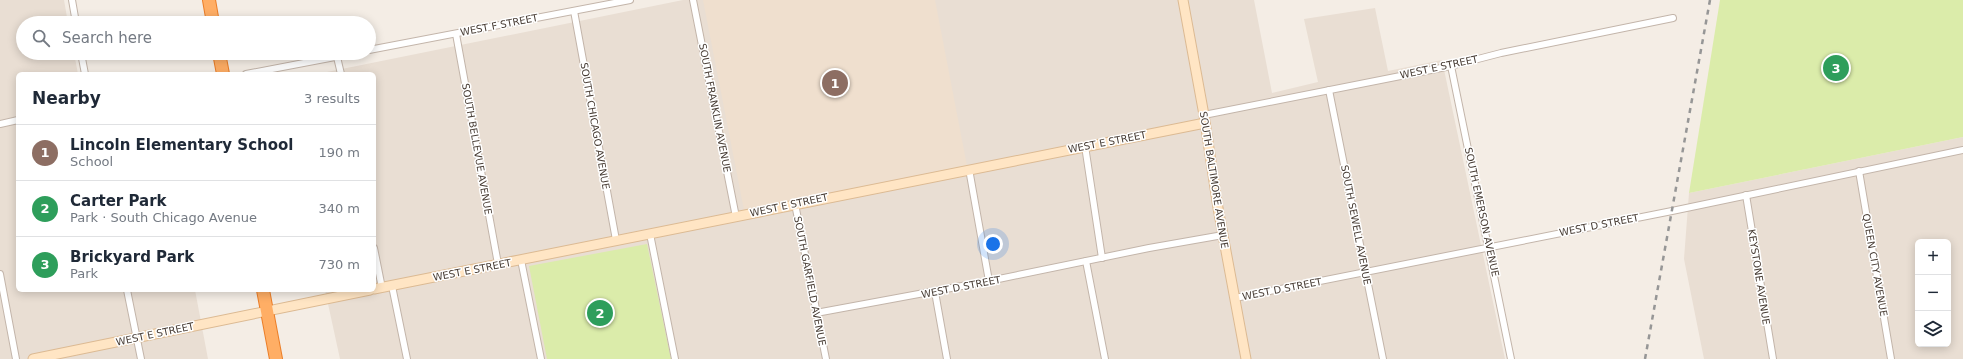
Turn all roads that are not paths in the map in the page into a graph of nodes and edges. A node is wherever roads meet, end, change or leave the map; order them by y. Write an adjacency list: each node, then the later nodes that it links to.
1 (72, 0): 7 (street)
2 (209, 0): 8 (highway)
3 (630, 0): 6 (street, WEST F STREET)
4 (694, 0): 31 (street, SOUTH FRANKLIN AVENUE)
5 (1183, 0): 22 (street, SOUTH BALTIMORE AVENUE)
6 (574, 11): 10 (street, WEST F STREET); 34 (street, SOUTH CHICAGO AVENUE)
7 (75, 16)
8 (212, 16)
9 (1673, 18): 16 (street, WEST E STREET)
10 (456, 34): 11 (street, WEST F STREET); 39 (street, SOUTH BELLEVUE AVENUE)
11 (376, 49)
12 (82, 60): 17 (street)
13 (220, 60): 18 (highway)
14 (321, 60): 19 (street)
15 (338, 60): 20 (street)
16 (1452, 66): 21 (street, WEST E STREET); 35 (street, SOUTH EMERSON AVENUE)
17 (85, 72)
18 (223, 72)
19 (257, 72)
20 (340, 72)
21 (1329, 90): 22 (street, WEST E STREET); 41 (street, SOUTH SEWELL AVENUE)
22 (1204, 119): 25 (street, WEST E STREET); 33 (street, SOUTH BALTIMORE AVENUE)
23 (16, 120): 24 (street)
24 (0, 124)
25 (1084, 146): 27 (street, WEST E STREET); 36 (street)
26 (1963, 150): 28 (street, WEST D STREET)
27 (969, 169): 30 (street, WEST E STREET); 43 (street)
28 (1859, 171): 29 (street, WEST D STREET); 68 (street, QUEEN CITY AVENUE)
29 (1746, 195): 35 (street, WEST D STREET); 67 (street, KEYSTONE AVENUE)
30 (795, 204): 31 (street, WEST E STREET); 52 (street, SOUTH GARFIELD AVENUE)
31 (736, 217): 32 (street, WEST E STREET)
32 (650, 234): 34 (street, WEST E STREET); 60 (street)
33 (1223, 235): 36 (street, WEST D STREET); 50 (street, SOUTH BALTIMORE AVENUE)
34 (616, 240): 37 (street, WEST E STREET)
35 (1489, 246): 41 (street, WEST D STREET); 66 (street, SOUTH EMERSON AVENUE)
36 (1102, 258): 38 (street, WEST D STREET)
37 (521, 260): 39 (street, WEST E STREET); 59 (street)
38 (1086, 261): 43 (street, WEST D STREET); 63 (street)
39 (498, 264): 44 (street, WEST E STREET)
40 (376, 268): 45 (street)
41 (1365, 272): 50 (street, WEST D STREET); 65 (street, SOUTH SEWELL AVENUE)
42 (0, 274): 54 (street)
43 (989, 282): 49 (street, WEST D STREET)
44 (392, 286): 45 (street, WEST E STREET); 58 (street)
45 (378, 288)
46 (127, 292): 53 (street)
47 (263, 292): 51 (highway)
48 (360, 292): 51 (street, WEST E STREET)
49 (935, 292): 52 (street, WEST D STREET); 62 (street)
50 (1235, 298): 64 (street, SOUTH BALTIMORE AVENUE)
51 (267, 311): 53 (street, WEST E STREET); 57 (highway)
52 (816, 313): 61 (street, SOUTH GARFIELD AVENUE)
53 (137, 338): 55 (street, WEST E STREET); 56 (street)
54 (16, 359)
55 (33, 359)
56 (141, 359)
57 (276, 359)
58 (407, 359)
59 (541, 359)
60 (675, 359)
61 (826, 359)
62 (947, 359)
63 (1105, 359)
64 (1246, 359)
65 (1383, 359)
66 (1511, 359)
67 (1772, 359)
68 (1891, 359)

